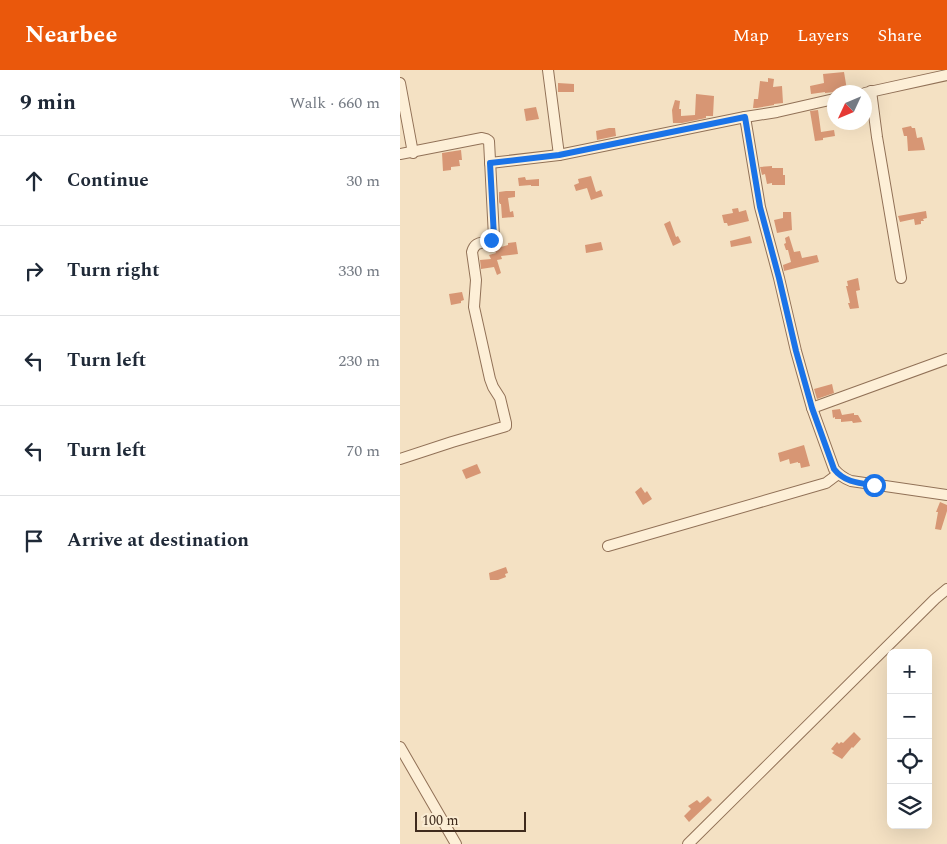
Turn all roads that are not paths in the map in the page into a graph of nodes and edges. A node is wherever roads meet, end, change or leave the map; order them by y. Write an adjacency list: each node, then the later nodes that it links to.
1 (548, 70): 10 (street)
2 (947, 75): 4 (street)
3 (400, 83): 8 (street)
4 (872, 91)
5 (827, 101): 7 (street)
6 (872, 114): 12 (street)
7 (745, 117): 10 (street); 14 (street)
8 (413, 153): 9 (street); 11 (street)
9 (400, 154)
10 (559, 155): 11 (street)
11 (490, 163): 15 (street)
12 (901, 278)
13 (947, 360): 14 (street)
14 (812, 408): 16 (street)
15 (400, 459)
16 (838, 474): 17 (street); 18 (street)
17 (947, 495)
18 (608, 546)
19 (947, 589): 22 (street)
20 (400, 749): 21 (street)
21 (456, 844)
22 (688, 844)

